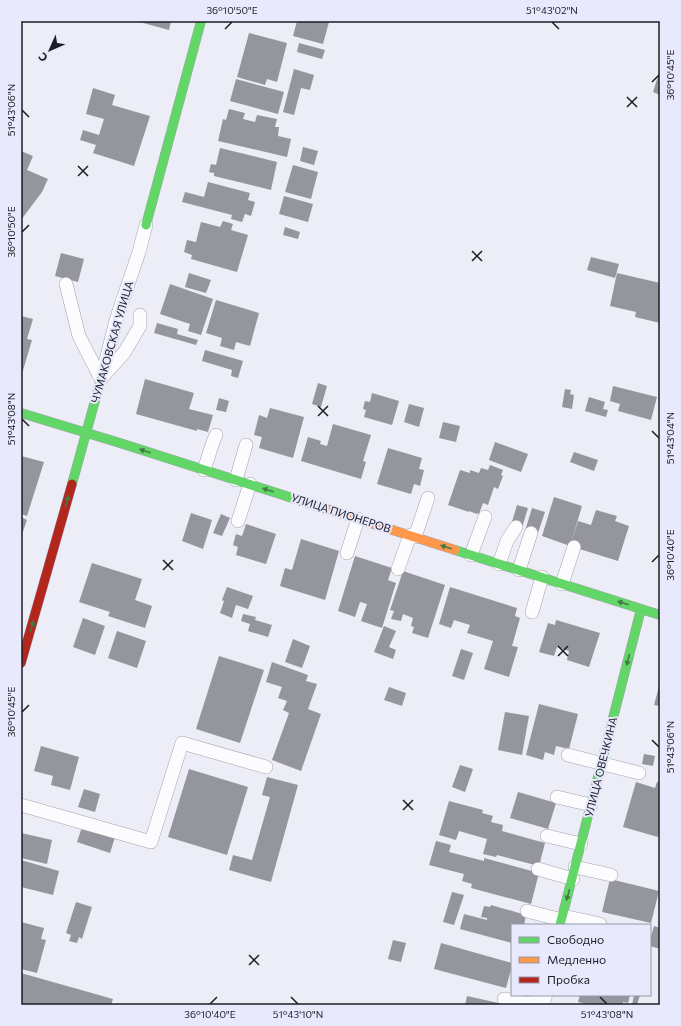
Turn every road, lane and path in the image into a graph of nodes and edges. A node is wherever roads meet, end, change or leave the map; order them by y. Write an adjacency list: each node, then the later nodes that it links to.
1 (200, 21): 2 (street, ЧУМАКОВСКАЯ УЛИЦА)
2 (146, 225): 5 (lane, ЧУМАКОВСКАЯ УЛИЦА)
3 (66, 284): 5 (lane)
4 (140, 314): 5 (lane)
5 (101, 379): 7 (street, ЧУМАКОВСКАЯ УЛИЦА)
6 (21, 413): 7 (street, УЛИЦА ПИОНЕРОВ)
7 (86, 433): 10 (street, УЛИЦА ПИОНЕРОВ, one-way to 7); 31 (street, ЧУМАКОВСКАЯ УЛИЦА, one-way to 7)
8 (216, 435): 10 (lane)
9 (246, 445): 11 (lane)
10 (204, 470): 11 (street, УЛИЦА ПИОНЕРОВ)
11 (236, 480): 12 (street, УЛИЦА ПИОНЕРОВ)
12 (250, 484): 15 (street, УЛИЦА ПИОНЕРОВ, one-way to 12); 16 (lane)
13 (428, 498): 19 (lane)
14 (486, 516): 22 (lane)
15 (358, 519): 19 (street, УЛИЦА ПИОНЕРОВ); 21 (lane)
16 (238, 521)
17 (516, 527): 23 (lane)
18 (531, 533): 25 (lane)
19 (412, 536): 22 (street, УЛИЦА ПИОНЕРОВ, one-way to 19); 24 (lane)
20 (574, 547): 27 (lane)
21 (347, 553)
22 (471, 555): 23 (street, УЛИЦА ПИОНЕРОВ)
23 (499, 564): 25 (street, УЛИЦА ПИОНЕРОВ)
24 (398, 569)
25 (519, 570): 26 (street, УЛИЦА ПИОНЕРОВ)
26 (542, 577): 27 (street, УЛИЦА ПИОНЕРОВ); 29 (lane)
27 (562, 584): 28 (street, УЛИЦА ПИОНЕРОВ, one-way to 27)
28 (641, 609): 30 (street, УЛИЦА ПИОНЕРОВ); 33 (street, УЛИЦА ОВЕЧКИНА, one-way to 33)
29 (532, 612)
30 (660, 615)
31 (21, 664)
32 (568, 755): 33 (lane)
33 (602, 764): 35 (lane); 38 (street, УЛИЦА ОВЕЧКИНА)
34 (266, 767): 37 (lane)
35 (639, 773)
36 (558, 797): 38 (lane)
37 (21, 805)
38 (591, 805): 40 (street, УЛИЦА ОВЕЧКИНА)
39 (546, 836): 40 (lane)
40 (581, 844): 42 (street, УЛИЦА ОВЕЧКИНА)
41 (538, 869): 42 (lane)
42 (574, 873): 43 (lane); 45 (street, УЛИЦА ОВЕЧКИНА, one-way to 45)
43 (611, 875)
44 (527, 911): 45 (lane)
45 (562, 920): 46 (lane)
46 (600, 924)
47 (504, 1000): 48 (lane)
48 (538, 1005)

